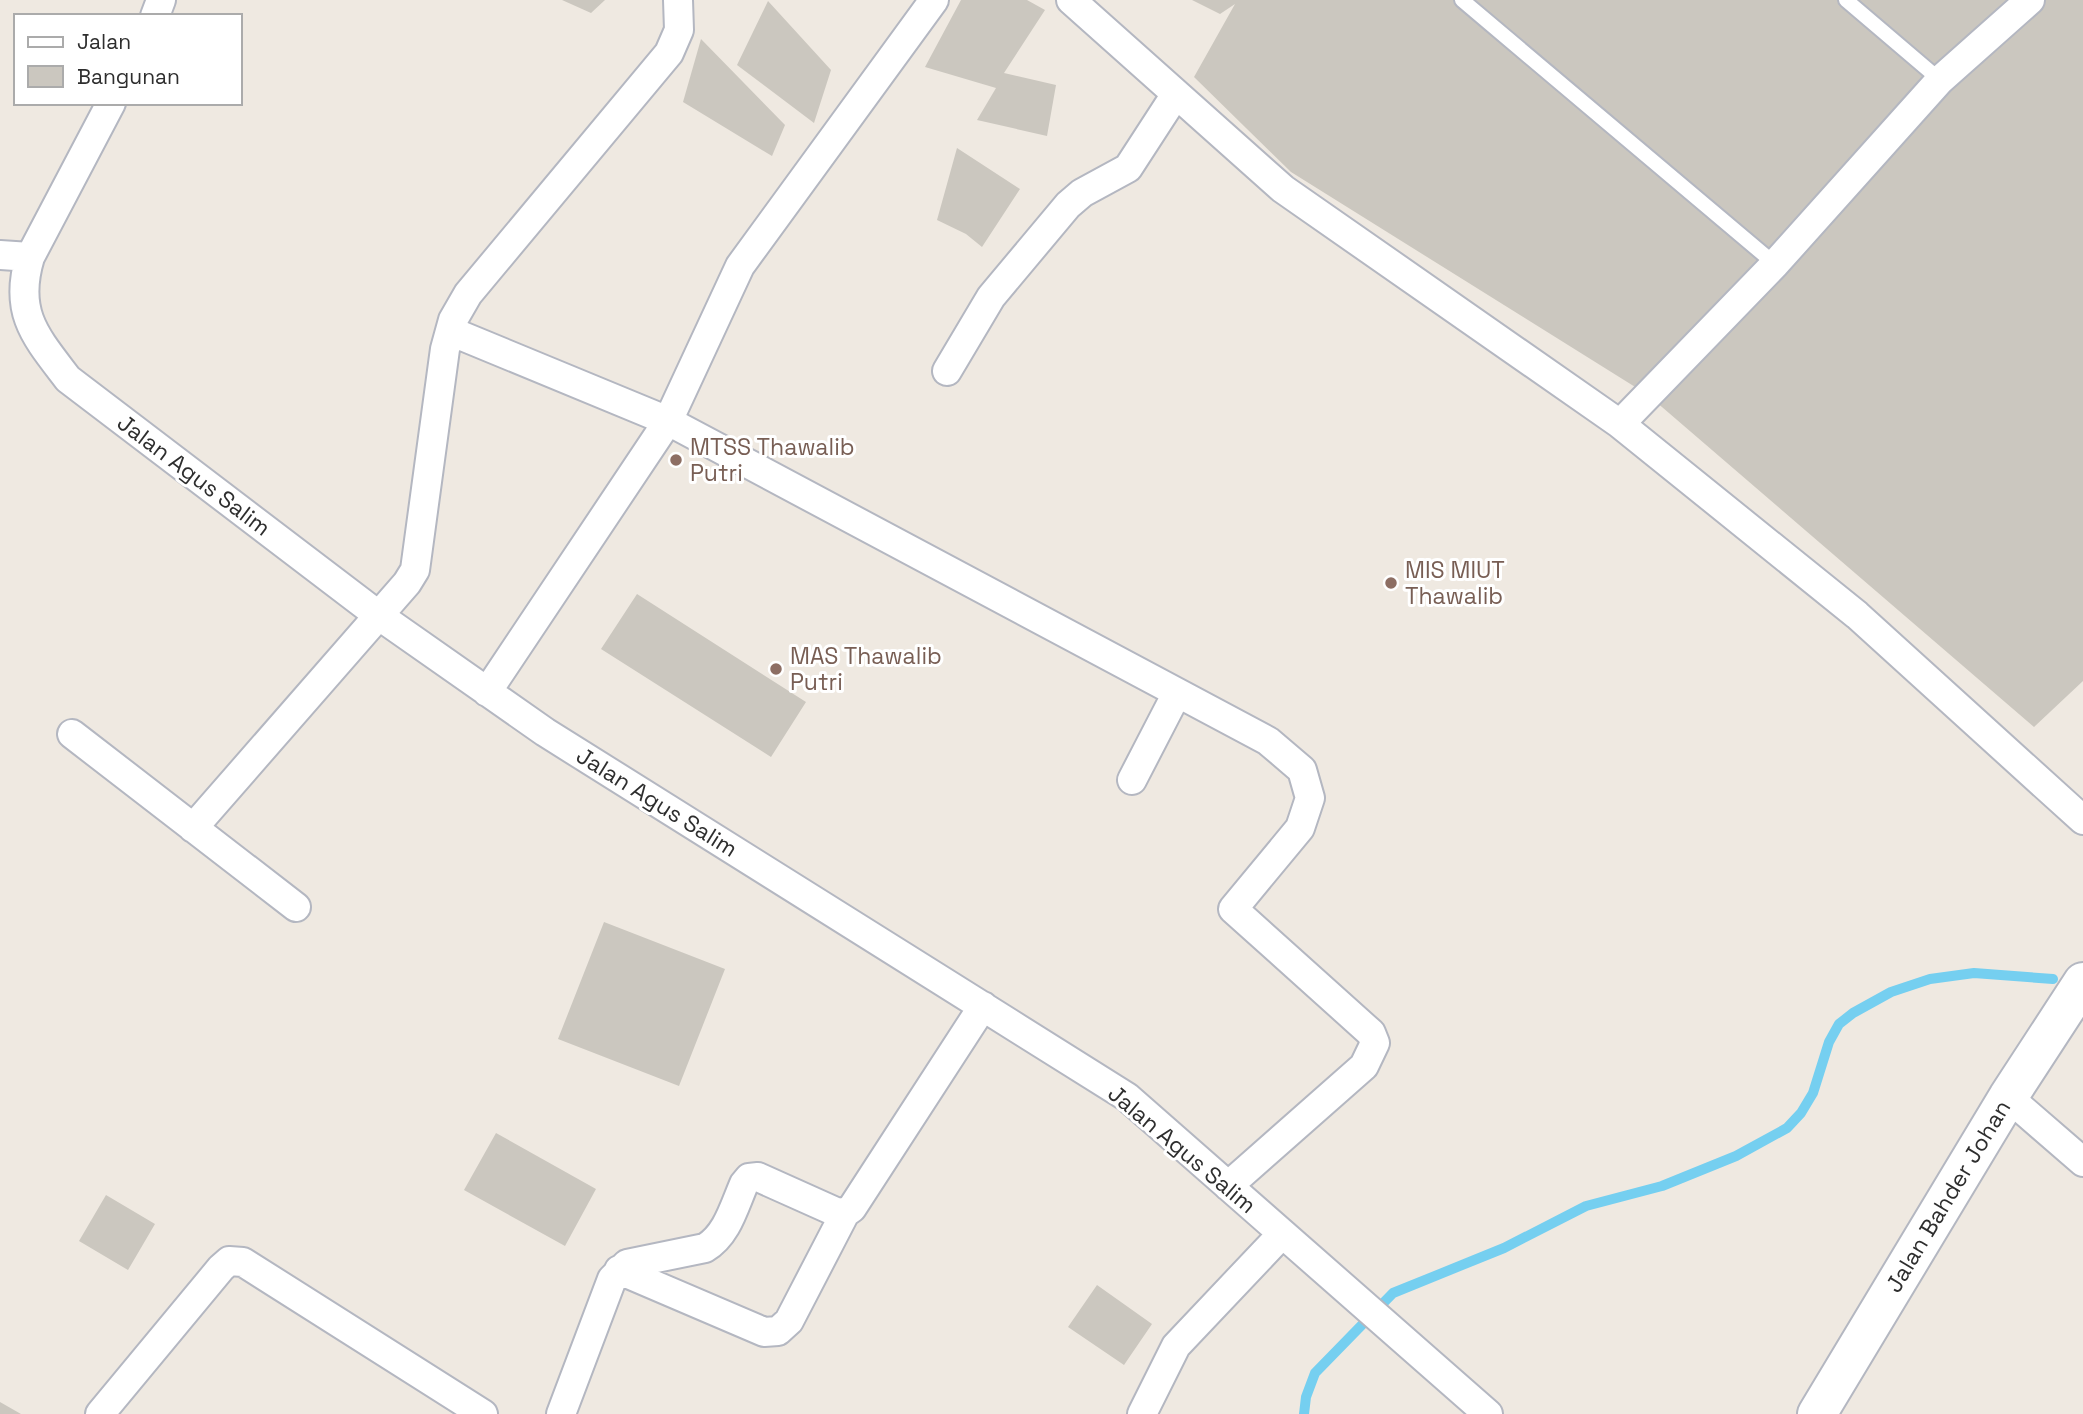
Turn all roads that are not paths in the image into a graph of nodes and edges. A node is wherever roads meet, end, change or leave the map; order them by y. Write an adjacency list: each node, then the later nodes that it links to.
1 (678, 0): 13 (street)
2 (934, 0): 15 (street)
3 (1071, 0): 8 (street)
4 (1462, 0): 12 (lane)
5 (1846, 0): 7 (lane)
6 (2030, 0): 7 (street)
7 (1940, 80): 12 (street)
8 (1176, 94): 14 (street); 16 (street)
9 (110, 105): 11 (street, Jalan Agus Salim)
10 (0, 255): 11 (street)
11 (30, 257): 17 (street, Jalan Agus Salim)
12 (1775, 264): 16 (street)
13 (450, 331): 15 (street); 17 (street)
14 (947, 371)
15 (668, 421): 18 (street); 19 (street)
16 (1620, 424): 22 (street)
17 (377, 615): 18 (street, Jalan Agus Salim); 23 (street)
18 (487, 692): 26 (street, Jalan Agus Salim)
19 (1177, 693): 21 (street); 29 (street)
20 (72, 734): 23 (street)
21 (1132, 780)
22 (2083, 820)
23 (193, 828): 24 (street)
24 (296, 907)
25 (2083, 982): 27 (main road, Jalan Bahder Johan)
26 (983, 1006): 29 (street, Jalan Agus Salim); 30 (street)
27 (2008, 1097): 28 (street); 38 (main road, Jalan Bahder Johan)
28 (2083, 1162)
29 (1228, 1186): 31 (street, Jalan Agus Salim)
30 (845, 1213): 32 (street); 32 (street)
31 (1282, 1234): 36 (street); 37 (street, Jalan Agus Salim)
32 (619, 1270): 35 (street)
33 (100, 1414): 34 (street)
34 (483, 1414)
35 (561, 1414)
36 (1142, 1414)
37 (1488, 1414)
38 (1817, 1414)

